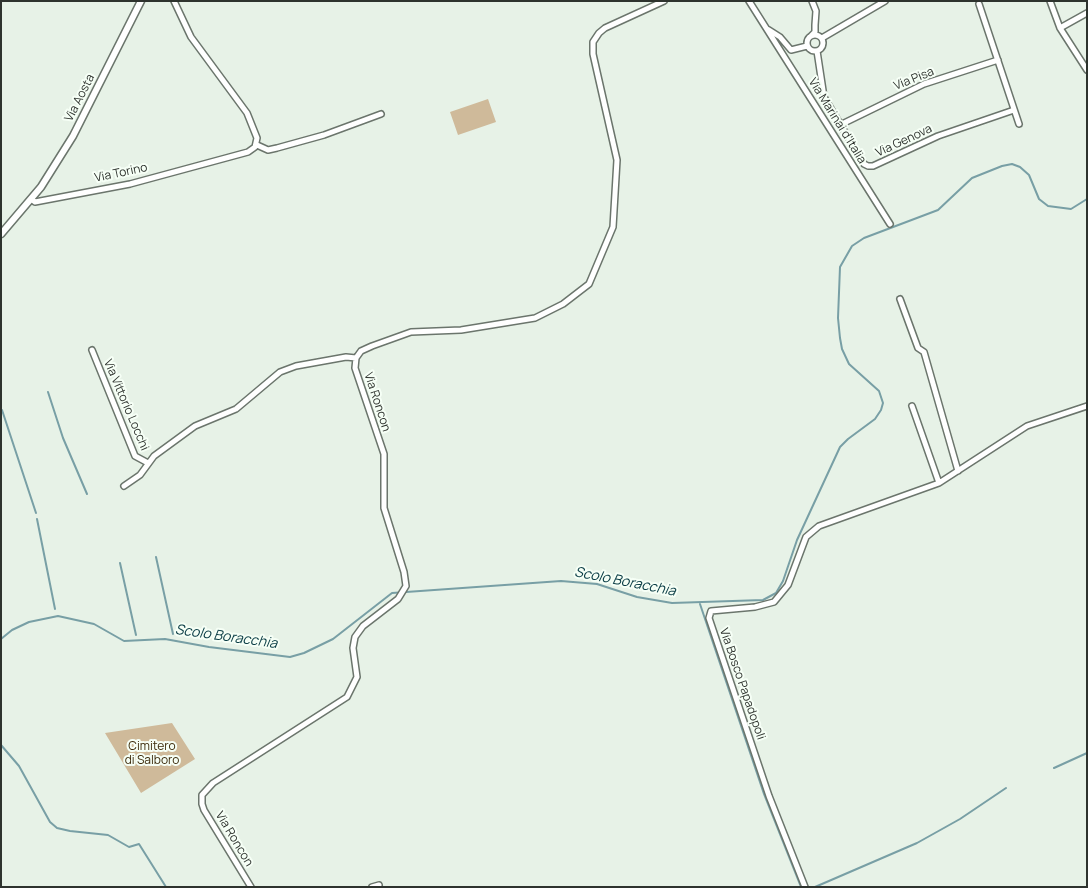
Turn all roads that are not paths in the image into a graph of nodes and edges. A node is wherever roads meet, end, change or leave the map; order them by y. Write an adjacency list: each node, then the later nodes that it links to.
1 (141, 1): 23 (street, Via Aosta)
2 (174, 1): 22 (street)
3 (664, 1): 28 (street, Via Roncon)
4 (749, 1): 10 (street, Via Marinai d'Italia)
5 (812, 1): 12 (street)
6 (1050, 1): 11 (street)
7 (882, 2): 13 (street)
8 (979, 4): 16 (street)
9 (1087, 13): 11 (street)
10 (767, 28): 14 (street, Via Marinai d'Italia); 24 (street, Via Marinai d'Italia)
11 (1060, 28): 17 (street)
12 (811, 36): 13 (street); 14 (street)
13 (822, 38): 15 (street)
14 (807, 46): 15 (street)
15 (817, 51): 21 (street, Via Genova)
16 (998, 60): 18 (street); 21 (street, Via Pisa)
17 (1087, 70)
18 (1014, 110): 20 (street); 21 (street, Via Genova)
19 (381, 114): 22 (street)
20 (1019, 124)
21 (840, 125)
22 (257, 145): 23 (street, Via Torino)
23 (31, 199): 25 (street)
24 (890, 224)
25 (1, 234)
26 (900, 299): 32 (street)
27 (92, 350): 31 (street, Via Vittorio Locchi)
28 (356, 358): 31 (street, Via Vittorio Locchi); 36 (street, Via Roncon)
29 (912, 406): 33 (street)
30 (1087, 406): 32 (street, Via Bosco Papadopoli)
31 (148, 463): 34 (street, Via Vittorio Locchi)
32 (958, 471): 33 (street, Via Bosco Papadopoli)
33 (939, 483): 38 (street, Via Bosco Papadopoli)
34 (124, 486)
35 (379, 885): 37 (street)
36 (251, 887)
37 (372, 887)
38 (805, 887)

